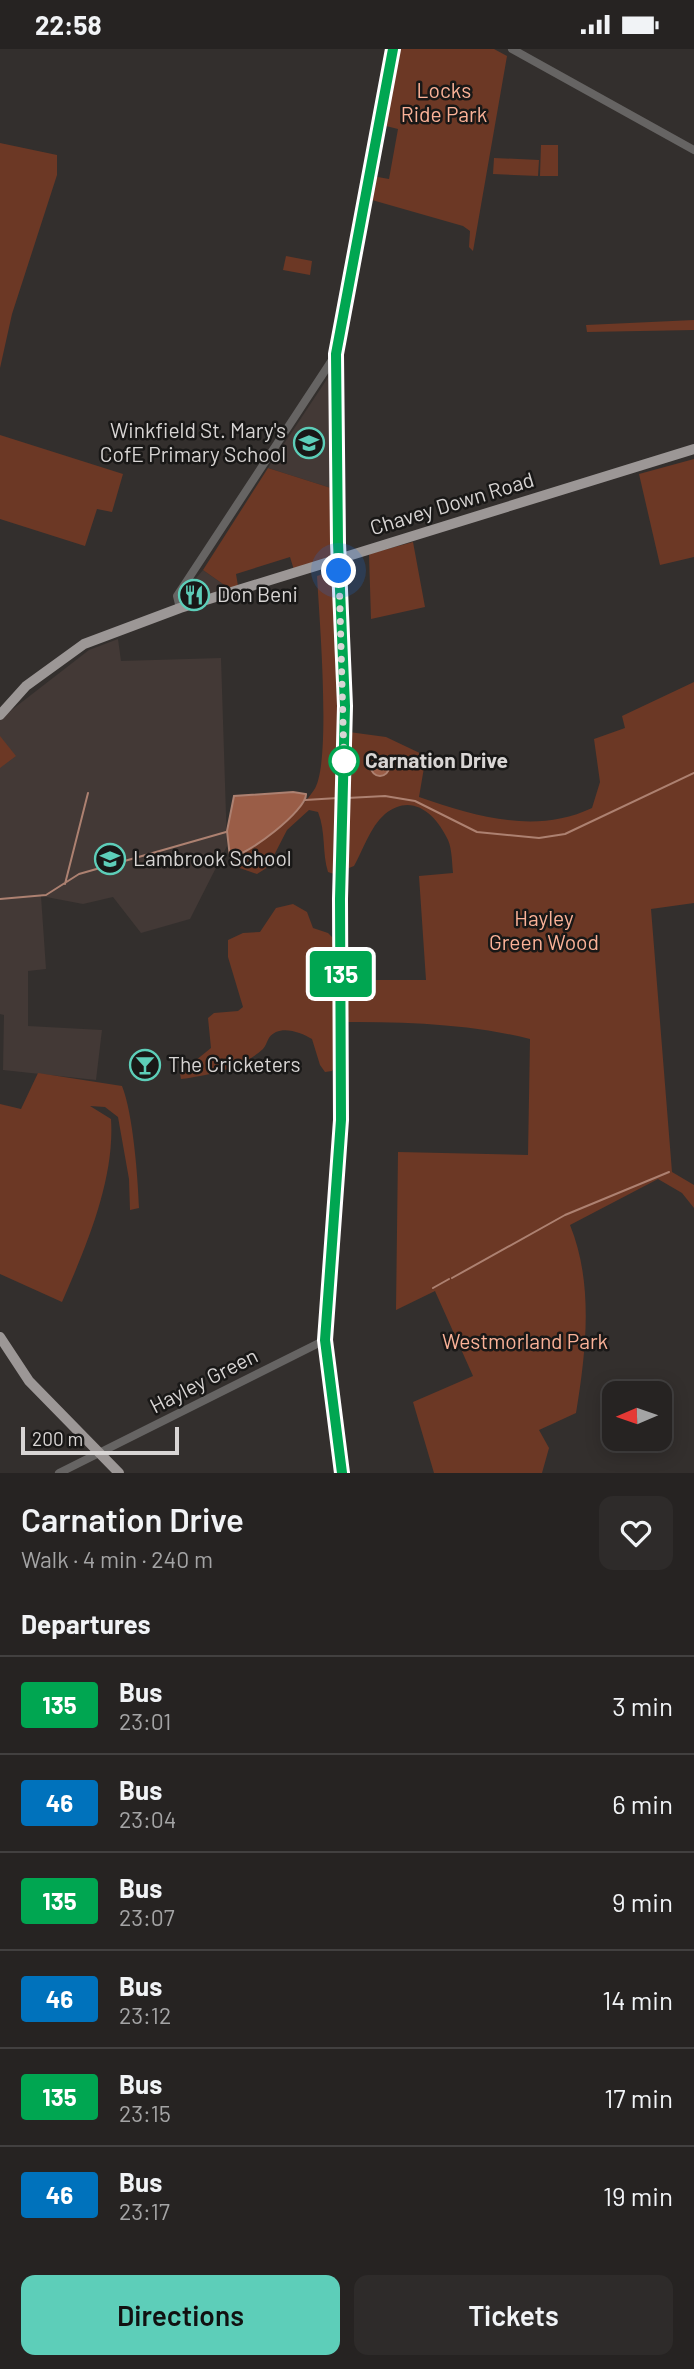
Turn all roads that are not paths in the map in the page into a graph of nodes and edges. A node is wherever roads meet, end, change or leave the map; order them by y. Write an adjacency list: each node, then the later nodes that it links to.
1 (393, 49): 4 (main road)
2 (512, 49): 3 (street)
3 (694, 149)
4 (336, 354): 6 (main road); 7 (street)
5 (694, 449): 6 (main road, Chavey Down Road)
6 (339, 558): 8 (main road, Chavey Down Road); 12 (main road)
7 (177, 596): 8 (street); 9 (street)
8 (180, 608): 9 (main road, Chavey Down Road)
9 (158, 617): 10 (main road, Chavey Down Road)
10 (0, 715)
11 (0, 1337): 13 (main road)
12 (325, 1340): 13 (street, Hayley Green); 16 (main road)
13 (99, 1453): 14 (street, Hayley Green); 15 (main road)
14 (59, 1473)
15 (119, 1473)
16 (342, 1473)

